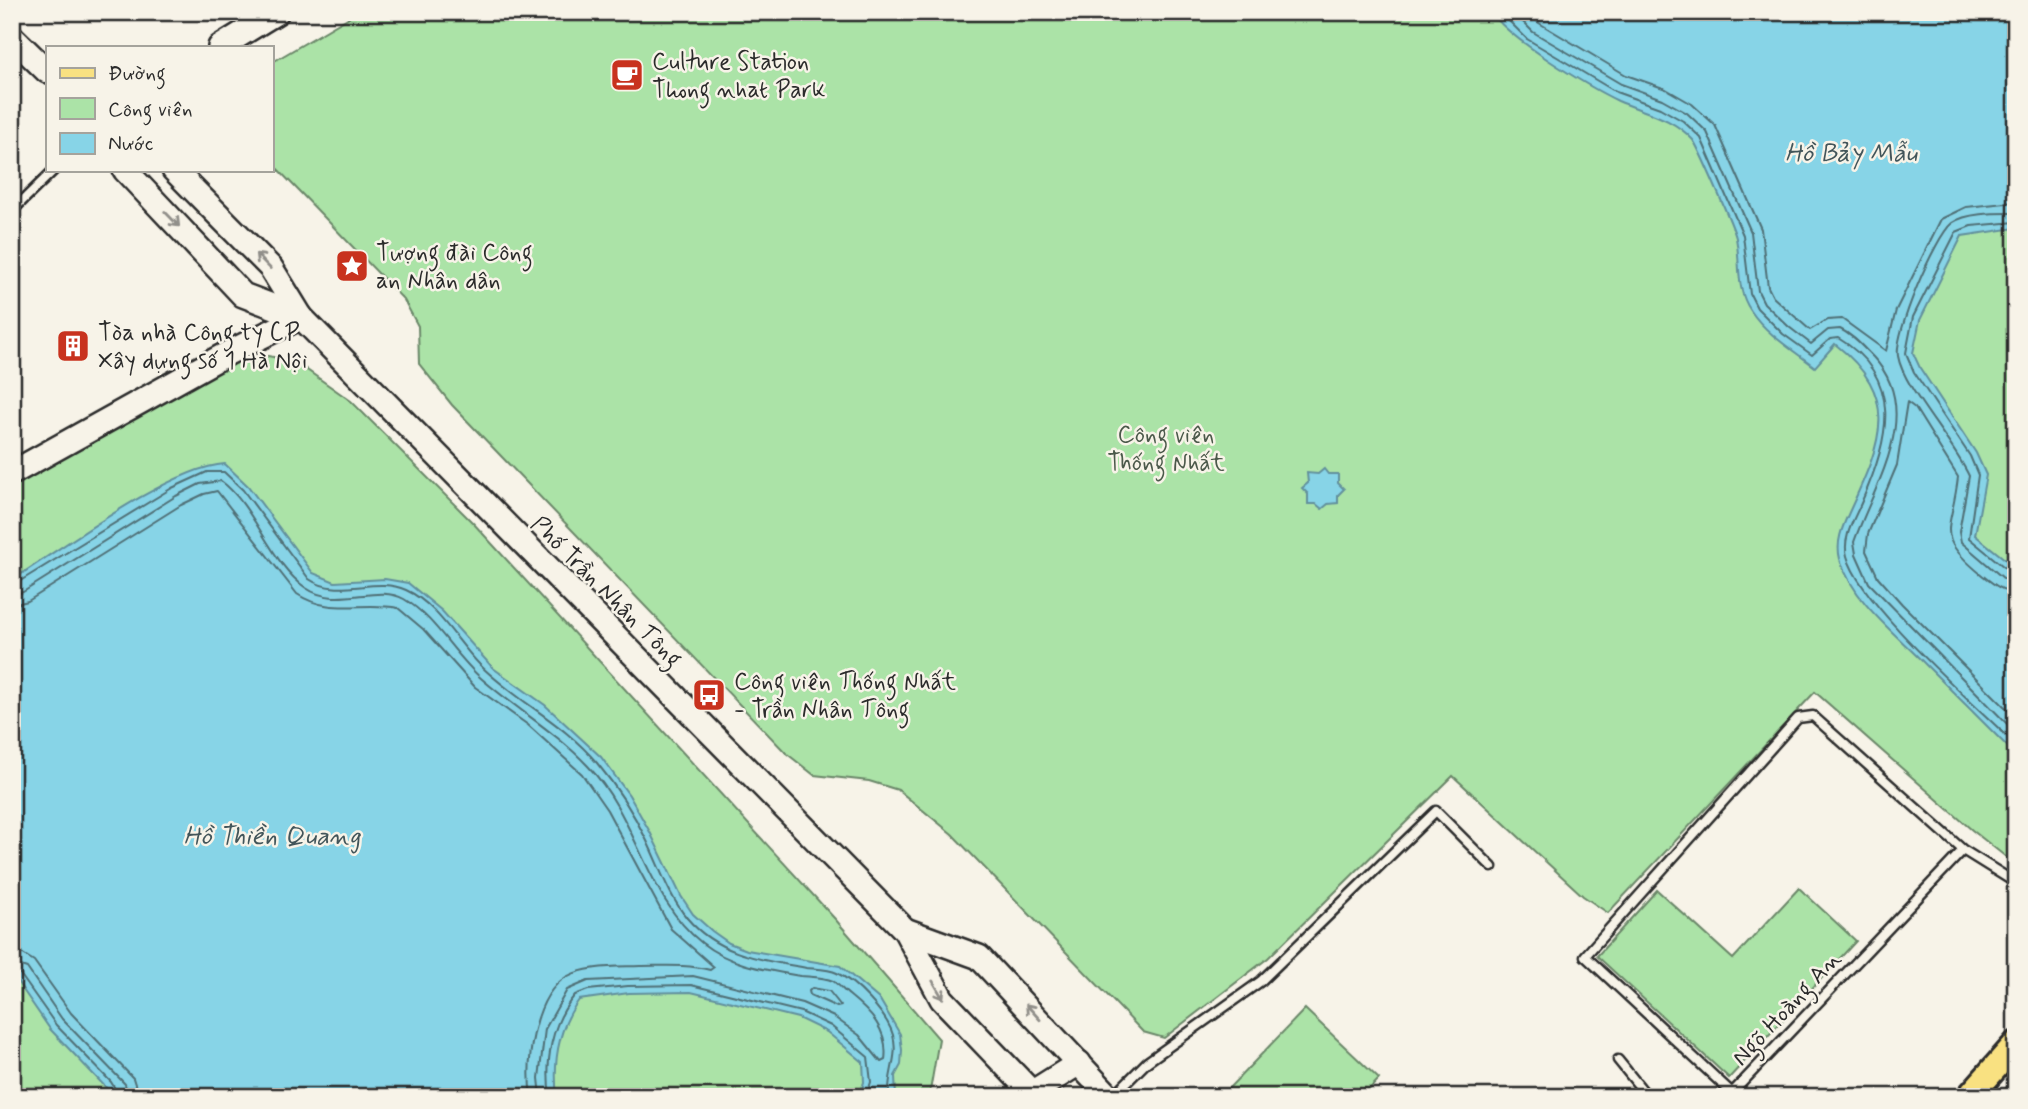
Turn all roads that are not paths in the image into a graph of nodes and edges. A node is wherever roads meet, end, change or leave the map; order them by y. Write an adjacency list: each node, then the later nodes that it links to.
1 (277, 12): 3 (street)
2 (12, 37): 4 (street)
3 (222, 46)
4 (46, 70)
5 (52, 172): 8 (lane)
6 (127, 172): 9 (street, Phố Trần Nhân Tông, one-way to 9)
7 (176, 172): 9 (street, Phố Trần Nhân Tông, one-way to 7)
8 (12, 211)
9 (301, 317): 10 (street); 14 (street, Phố Trần Nhân Tông)
10 (12, 473)
11 (1963, 850): 11 (lane, Ngõ Hoàng An); 13 (lane)
12 (1492, 867): 19 (lane)
13 (2016, 883)
14 (905, 930): 17 (street, Phố Trần Nhân Tông, one-way to 14); 18 (street, Phố Trần Nhân Tông, one-way to 18)
15 (2016, 1044): 21 (main road)
16 (1618, 1060): 20 (lane)
17 (1079, 1063): 18 (street); 19 (street, Phố Trần Nhân Tông)
18 (1031, 1095)
19 (1111, 1097)
20 (1648, 1097)
21 (1969, 1097)

